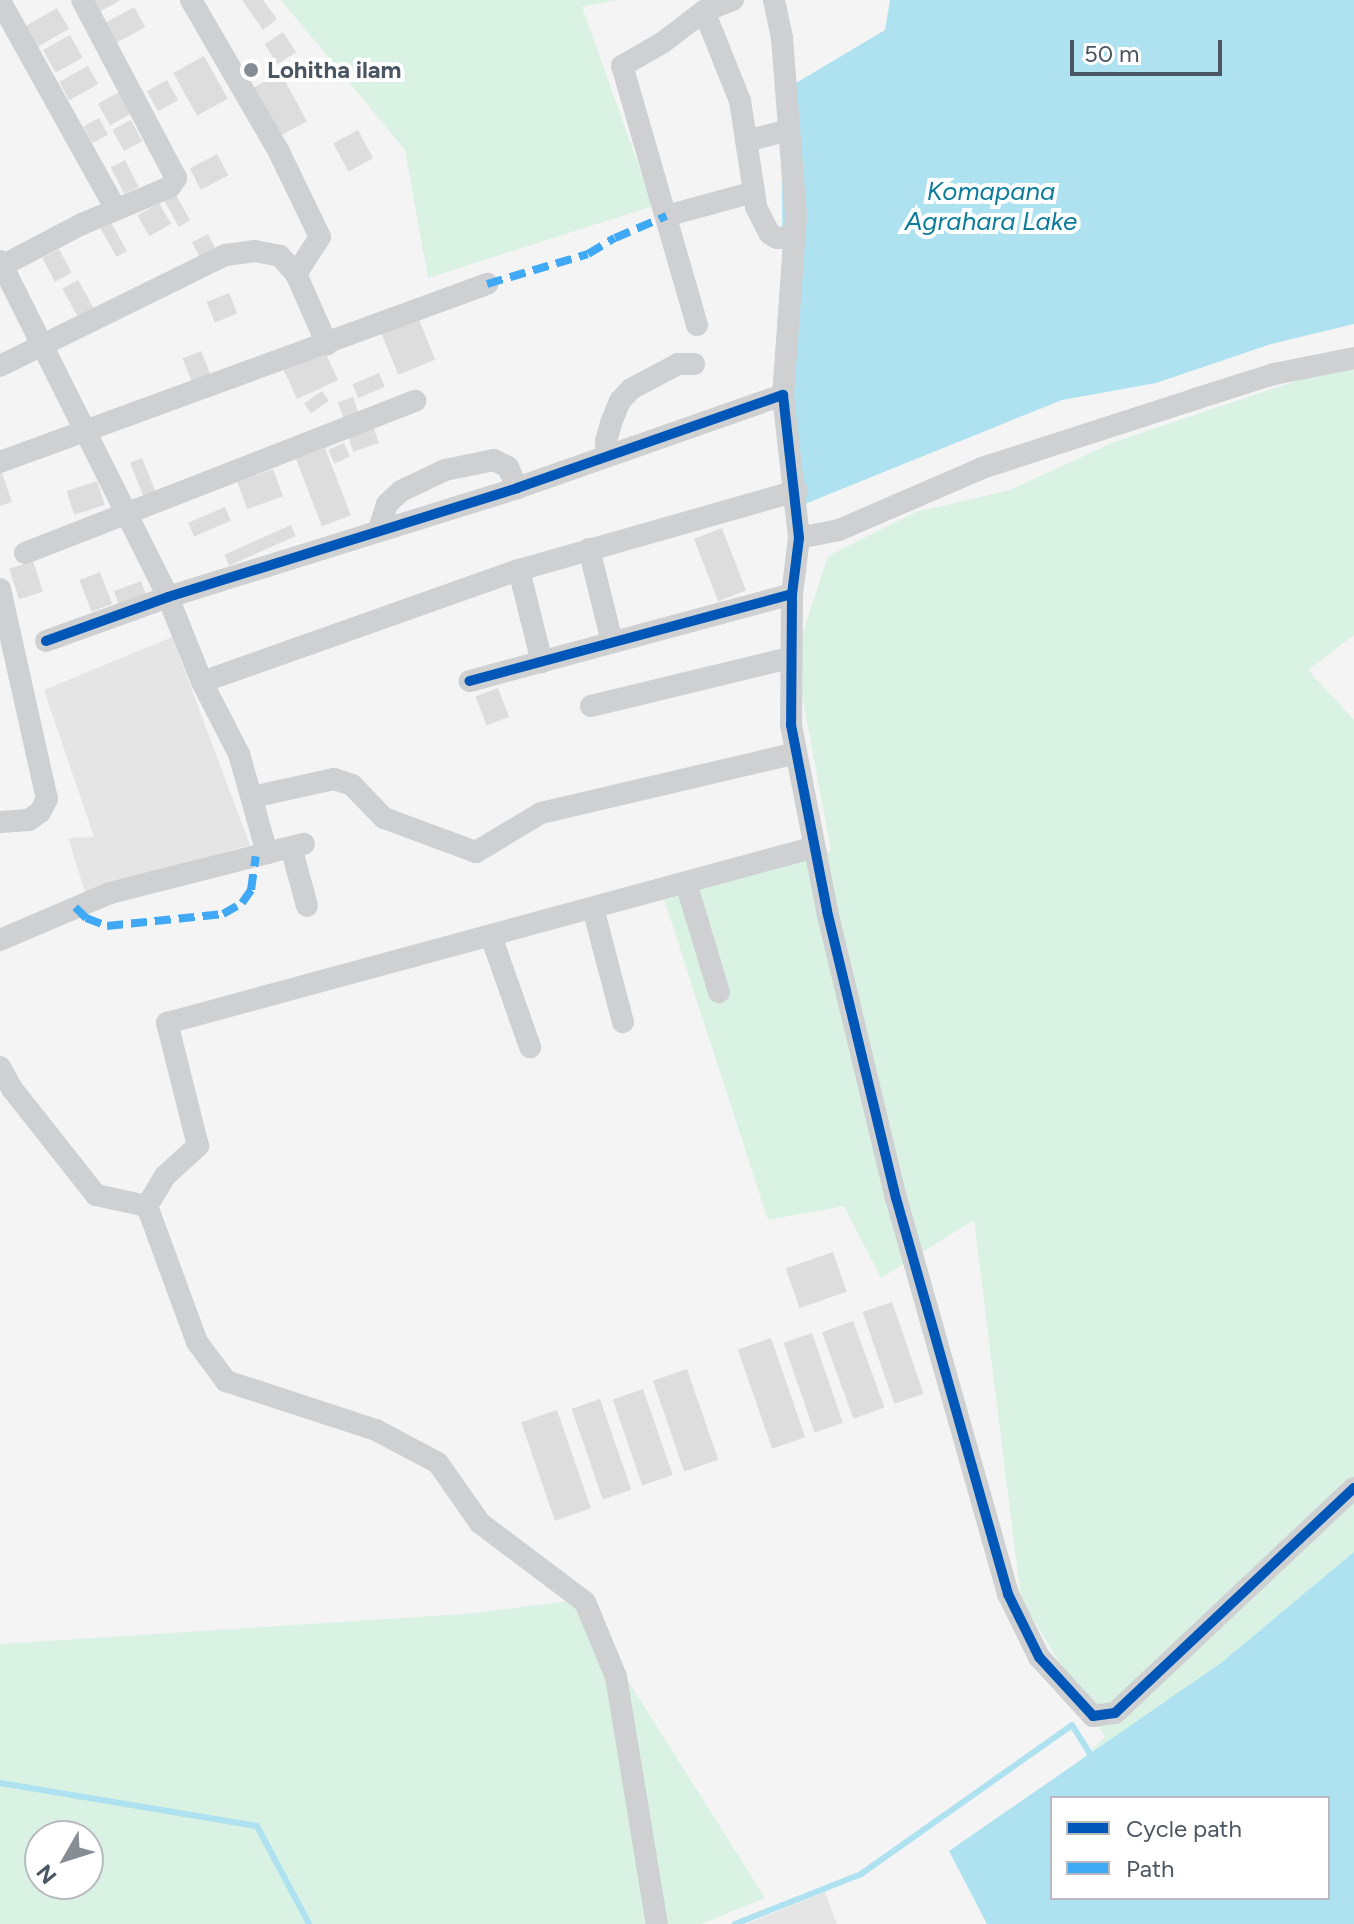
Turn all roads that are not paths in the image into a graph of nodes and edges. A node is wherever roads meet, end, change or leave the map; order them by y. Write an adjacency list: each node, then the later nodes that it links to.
1 (82, 0): 10 (street)
2 (191, 0): 14 (street)
3 (733, 0): 6 (street)
4 (774, 0): 7 (street)
5 (0, 1): 10 (street)
6 (704, 11): 8 (street); 11 (street)
7 (789, 130): 8 (street); 12 (street)
8 (746, 141): 9 (street)
9 (754, 192): 11 (street); 12 (street)
10 (116, 209): 13 (street)
11 (666, 216): 16 (street)
12 (794, 237): 22 (street)
13 (1, 264): 18 (street)
14 (296, 274): 17 (street); 18 (street)
15 (487, 284): 17 (street)
16 (697, 325)
17 (327, 344): 24 (street)
18 (44, 345): 21 (street); 24 (street)
19 (1354, 358): 31 (street)
20 (694, 364): 25 (street)
21 (0, 366)
22 (783, 395): 25 (street); 28 (street)
23 (415, 401): 29 (street)
24 (87, 433): 26 (street); 29 (street)
25 (607, 456): 27 (street)
26 (0, 462)
27 (517, 488): 30 (street); 30 (street)
28 (797, 491): 31 (street); 32 (street)
29 (126, 516): 33 (street); 37 (street)
30 (379, 529): 37 (street)
31 (799, 538): 36 (street)
32 (589, 549): 34 (street); 39 (street)
33 (25, 553)
34 (519, 570): 41 (street); 43 (street)
35 (0, 589): 47 (street)
36 (792, 594): 39 (street); 40 (street)
37 (168, 597): 38 (street); 43 (street)
38 (46, 641)
39 (612, 642): 41 (street)
40 (790, 658): 44 (street); 45 (street)
41 (542, 662): 42 (street)
42 (470, 681)
43 (202, 682): 46 (street)
44 (591, 706)
45 (796, 753): 46 (street); 48 (street)
46 (252, 797): 49 (street)
47 (0, 822)
48 (815, 847): 50 (street); 60 (street)
49 (267, 853): 51 (street); 54 (street)
50 (686, 883): 52 (street); 55 (street)
51 (307, 906)
52 (593, 908): 53 (street); 56 (street)
53 (491, 936): 57 (street); 59 (street)
54 (0, 940)
55 (719, 992)
56 (623, 1022)
57 (530, 1047)
58 (0, 1067): 59 (street)
59 (147, 1206): 61 (street)
60 (1354, 1488)
61 (657, 1924)

